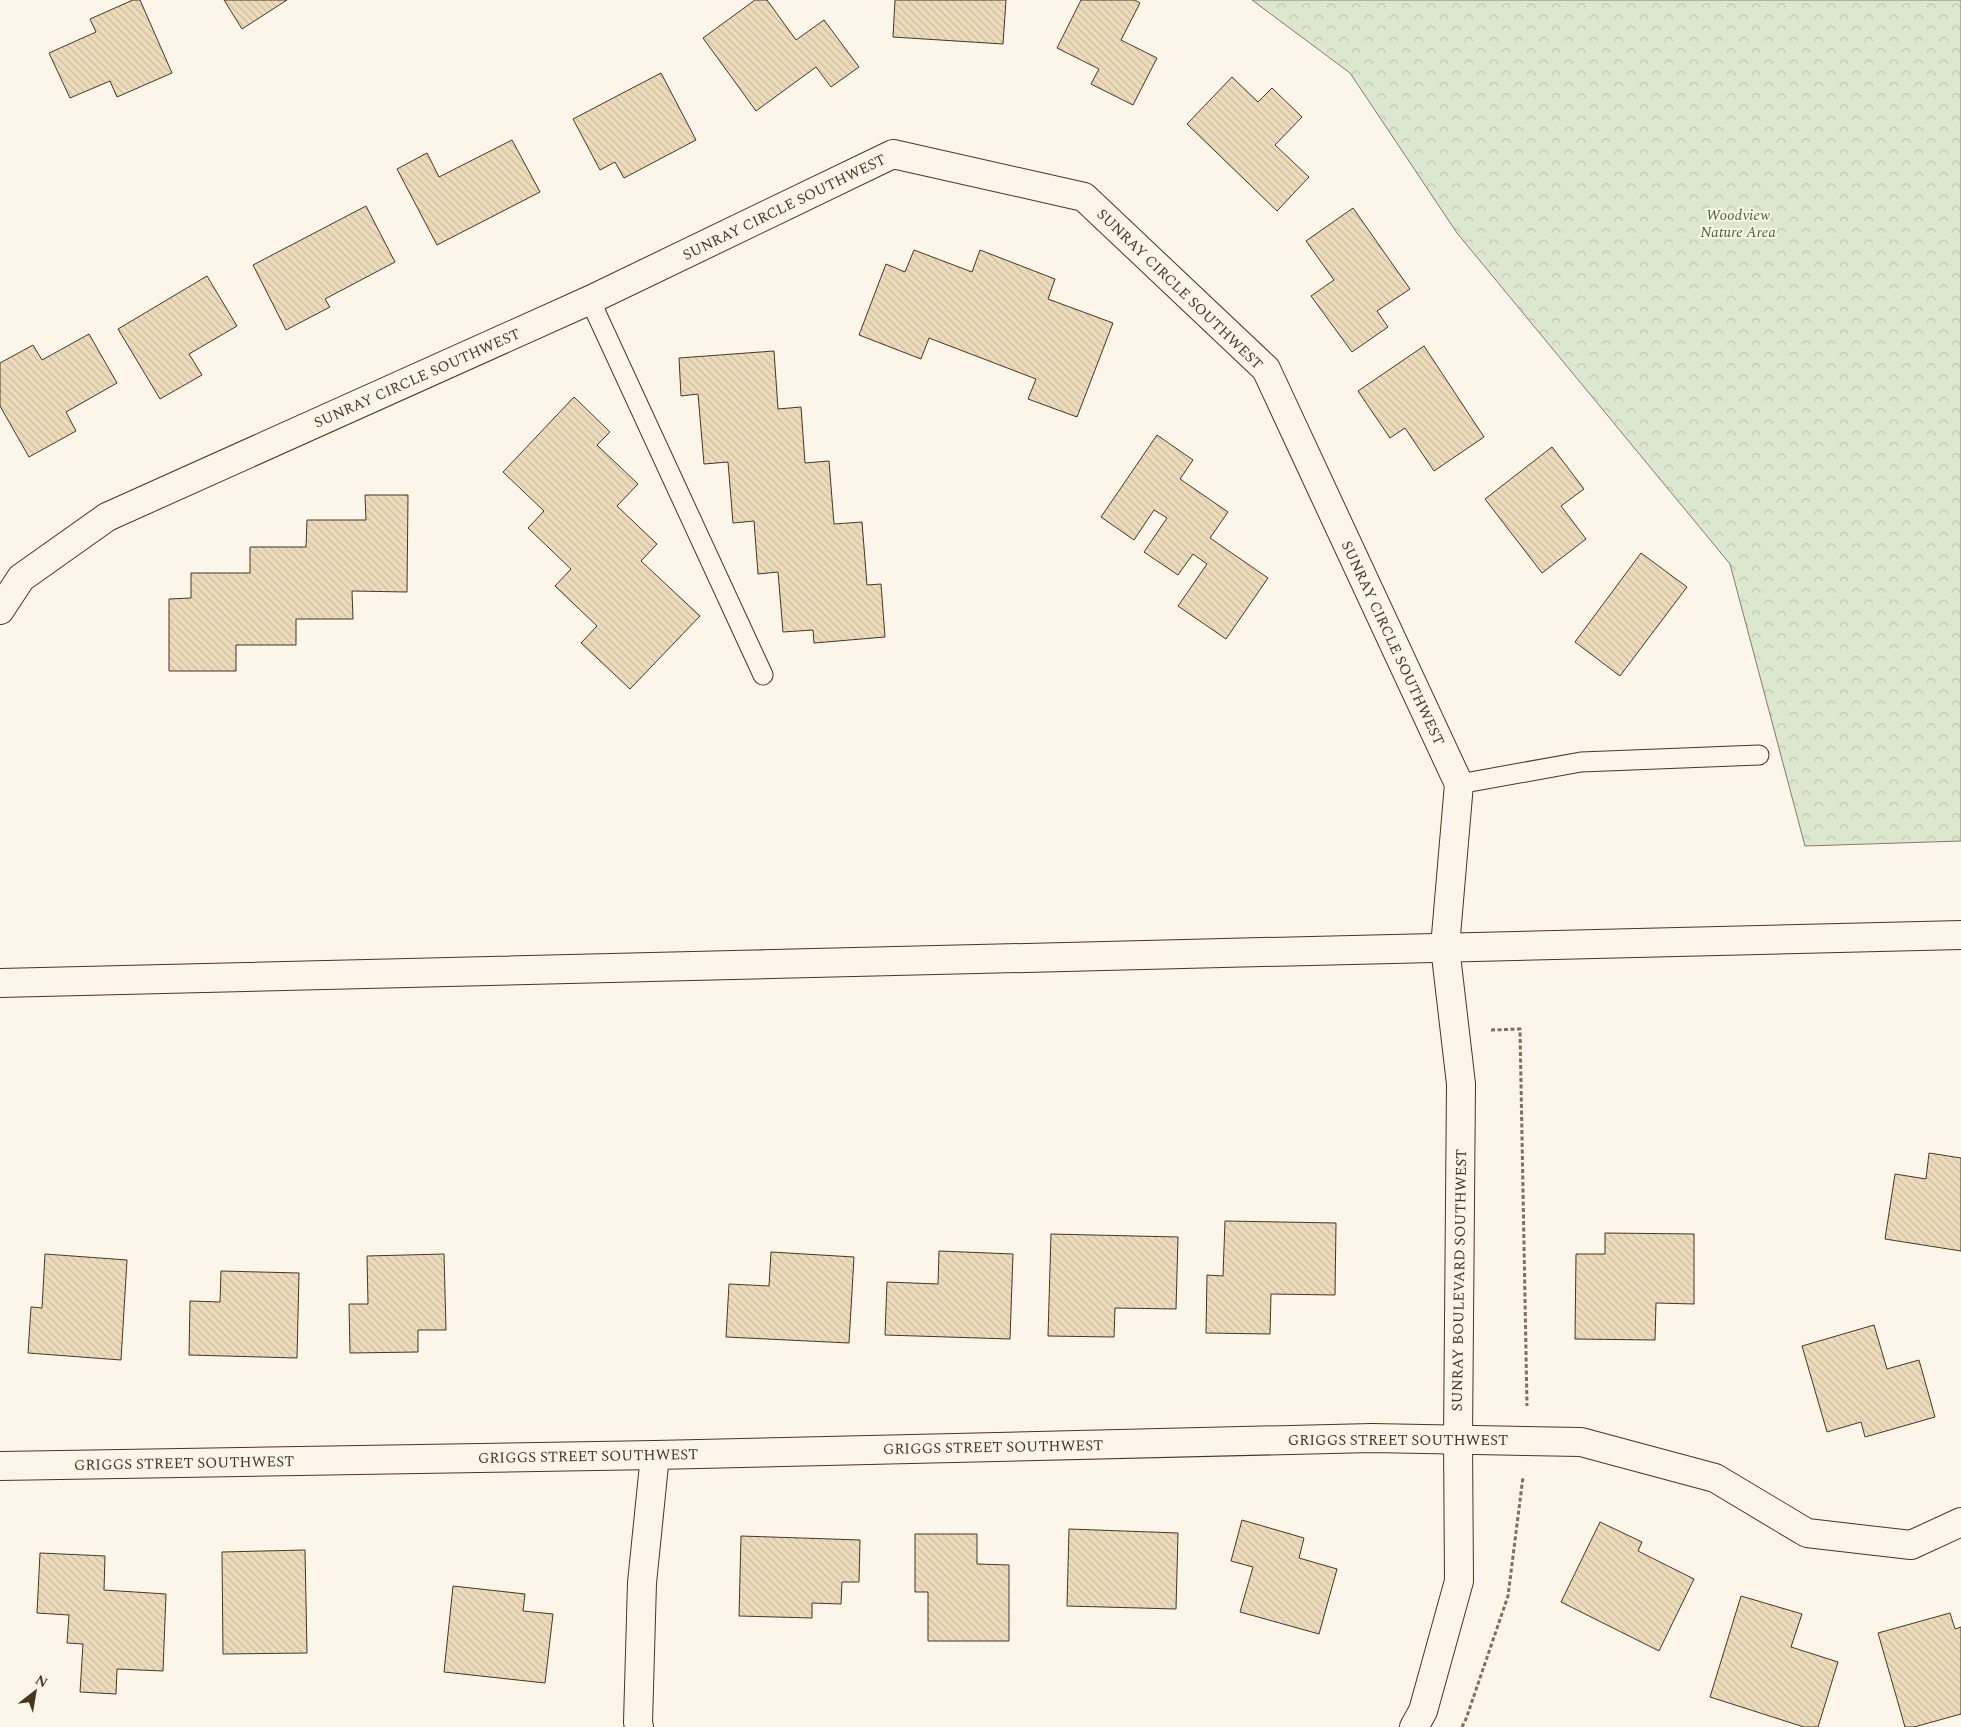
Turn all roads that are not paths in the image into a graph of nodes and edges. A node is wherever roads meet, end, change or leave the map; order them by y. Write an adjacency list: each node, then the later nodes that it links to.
1 (590, 300): 2 (street, SUNRAY CIRCLE SOUTHWEST); 3 (lane); 5 (street, SUNRAY CIRCLE SOUTHWEST)
2 (0, 610)
3 (763, 675)
4 (1759, 754): 5 (lane)
5 (1459, 784): 7 (street, SUNRAY CIRCLE SOUTHWEST)
6 (1961, 935): 7 (street)
7 (1445, 947): 8 (street); 9 (street, SUNRAY BOULEVARD SOUTHWEST)
8 (0, 983)
9 (1458, 1439): 10 (street, GRIGGS STREET SOUTHWEST); 12 (street, GRIGGS STREET SOUTHWEST); 14 (street, SUNRAY BOULEVARD SOUTHWEST)
10 (655, 1455): 11 (street, GRIGGS STREET SOUTHWEST); 13 (street)
11 (0, 1466)
12 (1961, 1522)
13 (639, 1727)
14 (1414, 1727)

